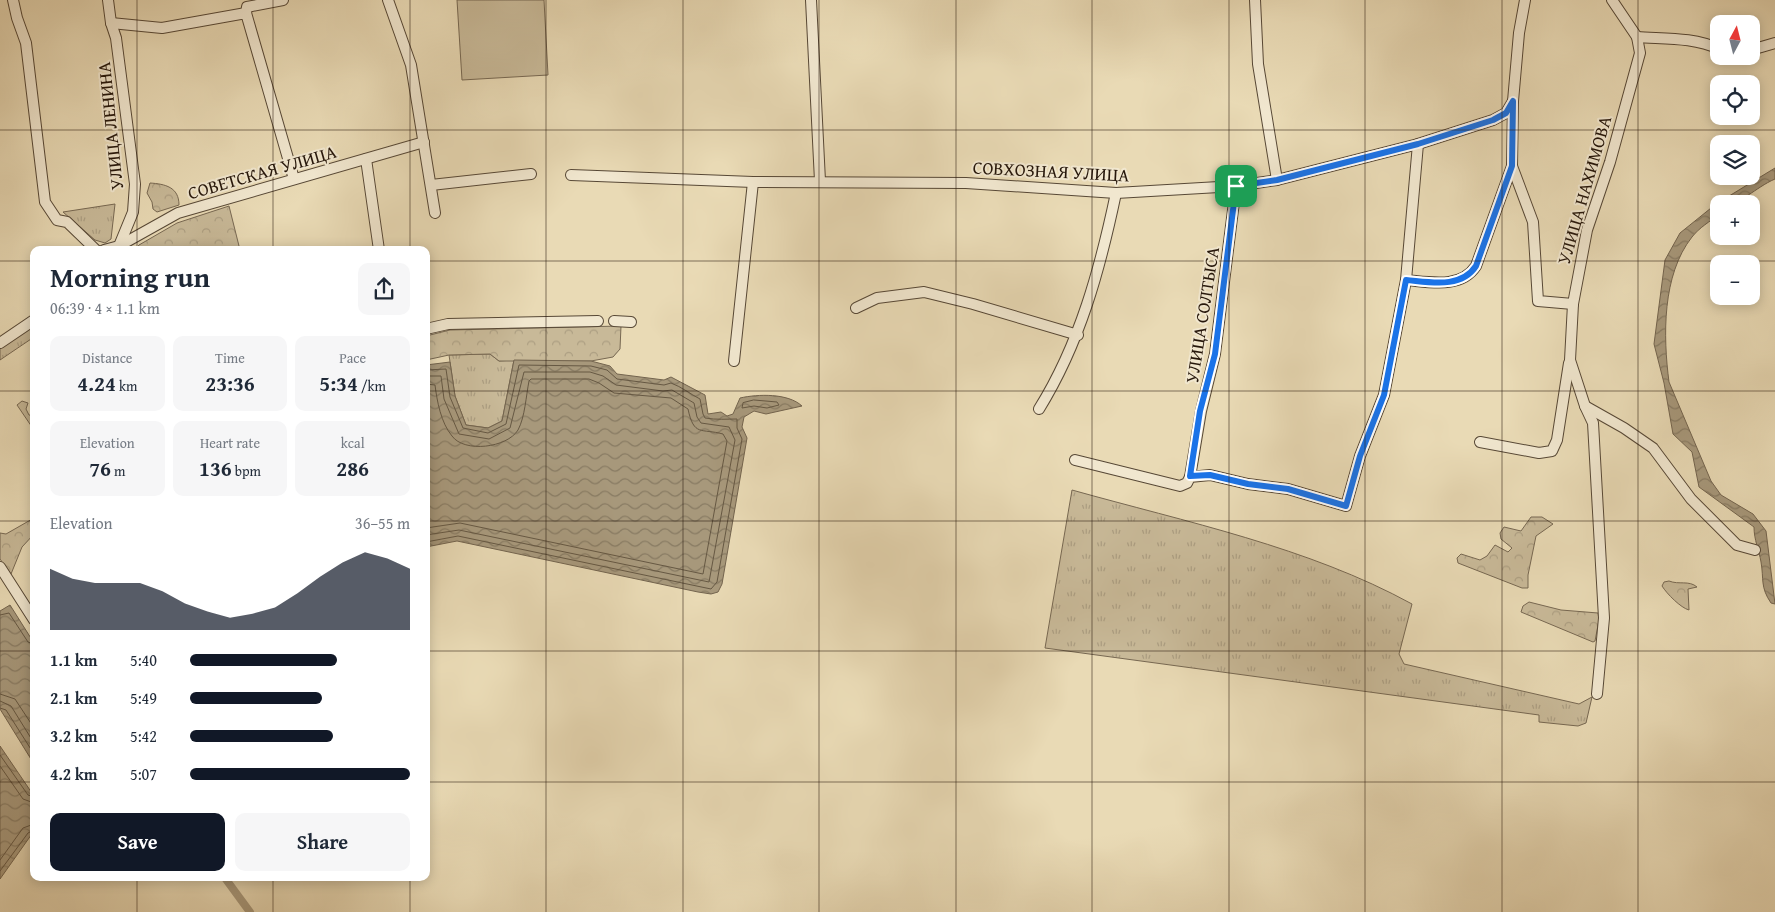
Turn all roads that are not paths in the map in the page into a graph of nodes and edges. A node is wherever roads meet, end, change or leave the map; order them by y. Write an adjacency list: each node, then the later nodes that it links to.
1 (14, 0): 30 (street)
2 (108, 0): 10 (street, УЛИЦА ЛЕНИНА)
3 (283, 0): 9 (street)
4 (388, 0): 16 (street)
5 (811, 0): 24 (street)
6 (1255, 0): 23 (street)
7 (1524, 0): 15 (street)
8 (1612, 0): 11 (street)
9 (246, 7): 10 (street); 22 (street)
10 (111, 24): 31 (street, УЛИЦА ЛЕНИНА)
11 (1638, 37): 13 (street); 35 (street, УЛИЦА НАХИМОВА)
12 (1775, 43): 14 (street)
13 (1710, 45)
14 (1760, 47)
15 (1513, 101): 17 (street, СОВХОЗНАЯ УЛИЦА); 19 (street)
16 (424, 142): 18 (street, СОВЕТСКАЯ УЛИЦА); 26 (street)
17 (1418, 144): 23 (street, СОВХОЗНАЯ УЛИЦА); 34 (street)
18 (366, 158): 22 (street, СОВЕТСКАЯ УЛИЦА); 33 (street)
19 (1512, 166): 34 (street); 35 (street)
20 (531, 174): 26 (street)
21 (571, 175): 25 (street, СОВХОЗНАЯ УЛИЦА)
22 (294, 179): 32 (street, СОВЕТСКАЯ УЛИЦА)
23 (1277, 180): 27 (street, СОВХОЗНАЯ УЛИЦА)
24 (820, 181): 25 (street, СОВХОЗНАЯ УЛИЦА); 28 (street, СОВХОЗНАЯ УЛИЦА)
25 (753, 182): 45 (street)
26 (431, 185): 29 (street)
27 (1236, 186): 28 (street, СОВХОЗНАЯ УЛИЦА); 50 (street, УЛИЦА СОЛТЫСА)
28 (1116, 193): 42 (street)
29 (435, 213)
30 (94, 246)
31 (120, 246)
32 (124, 246)
33 (378, 246)
34 (1406, 280): 50 (street)
35 (1573, 304): 44 (street, УЛИЦА НАХИМОВА)
36 (856, 308): 42 (street)
37 (598, 321): 41 (street)
38 (614, 321): 39 (street)
39 (631, 322)
40 (30, 323): 43 (street)
41 (430, 328)
42 (1078, 335): 47 (street)
43 (0, 343)
44 (1570, 360): 46 (street, УЛИЦА НАХИМОВА); 48 (street)
45 (734, 362)
46 (1585, 406): 51 (street); 54 (street, УЛИЦА НАХИМОВА)
47 (1039, 410)
48 (1480, 442)
49 (1075, 460): 50 (street)
50 (1190, 476)
51 (1755, 550)
52 (0, 567): 53 (street)
53 (30, 614)
54 (1596, 694)

